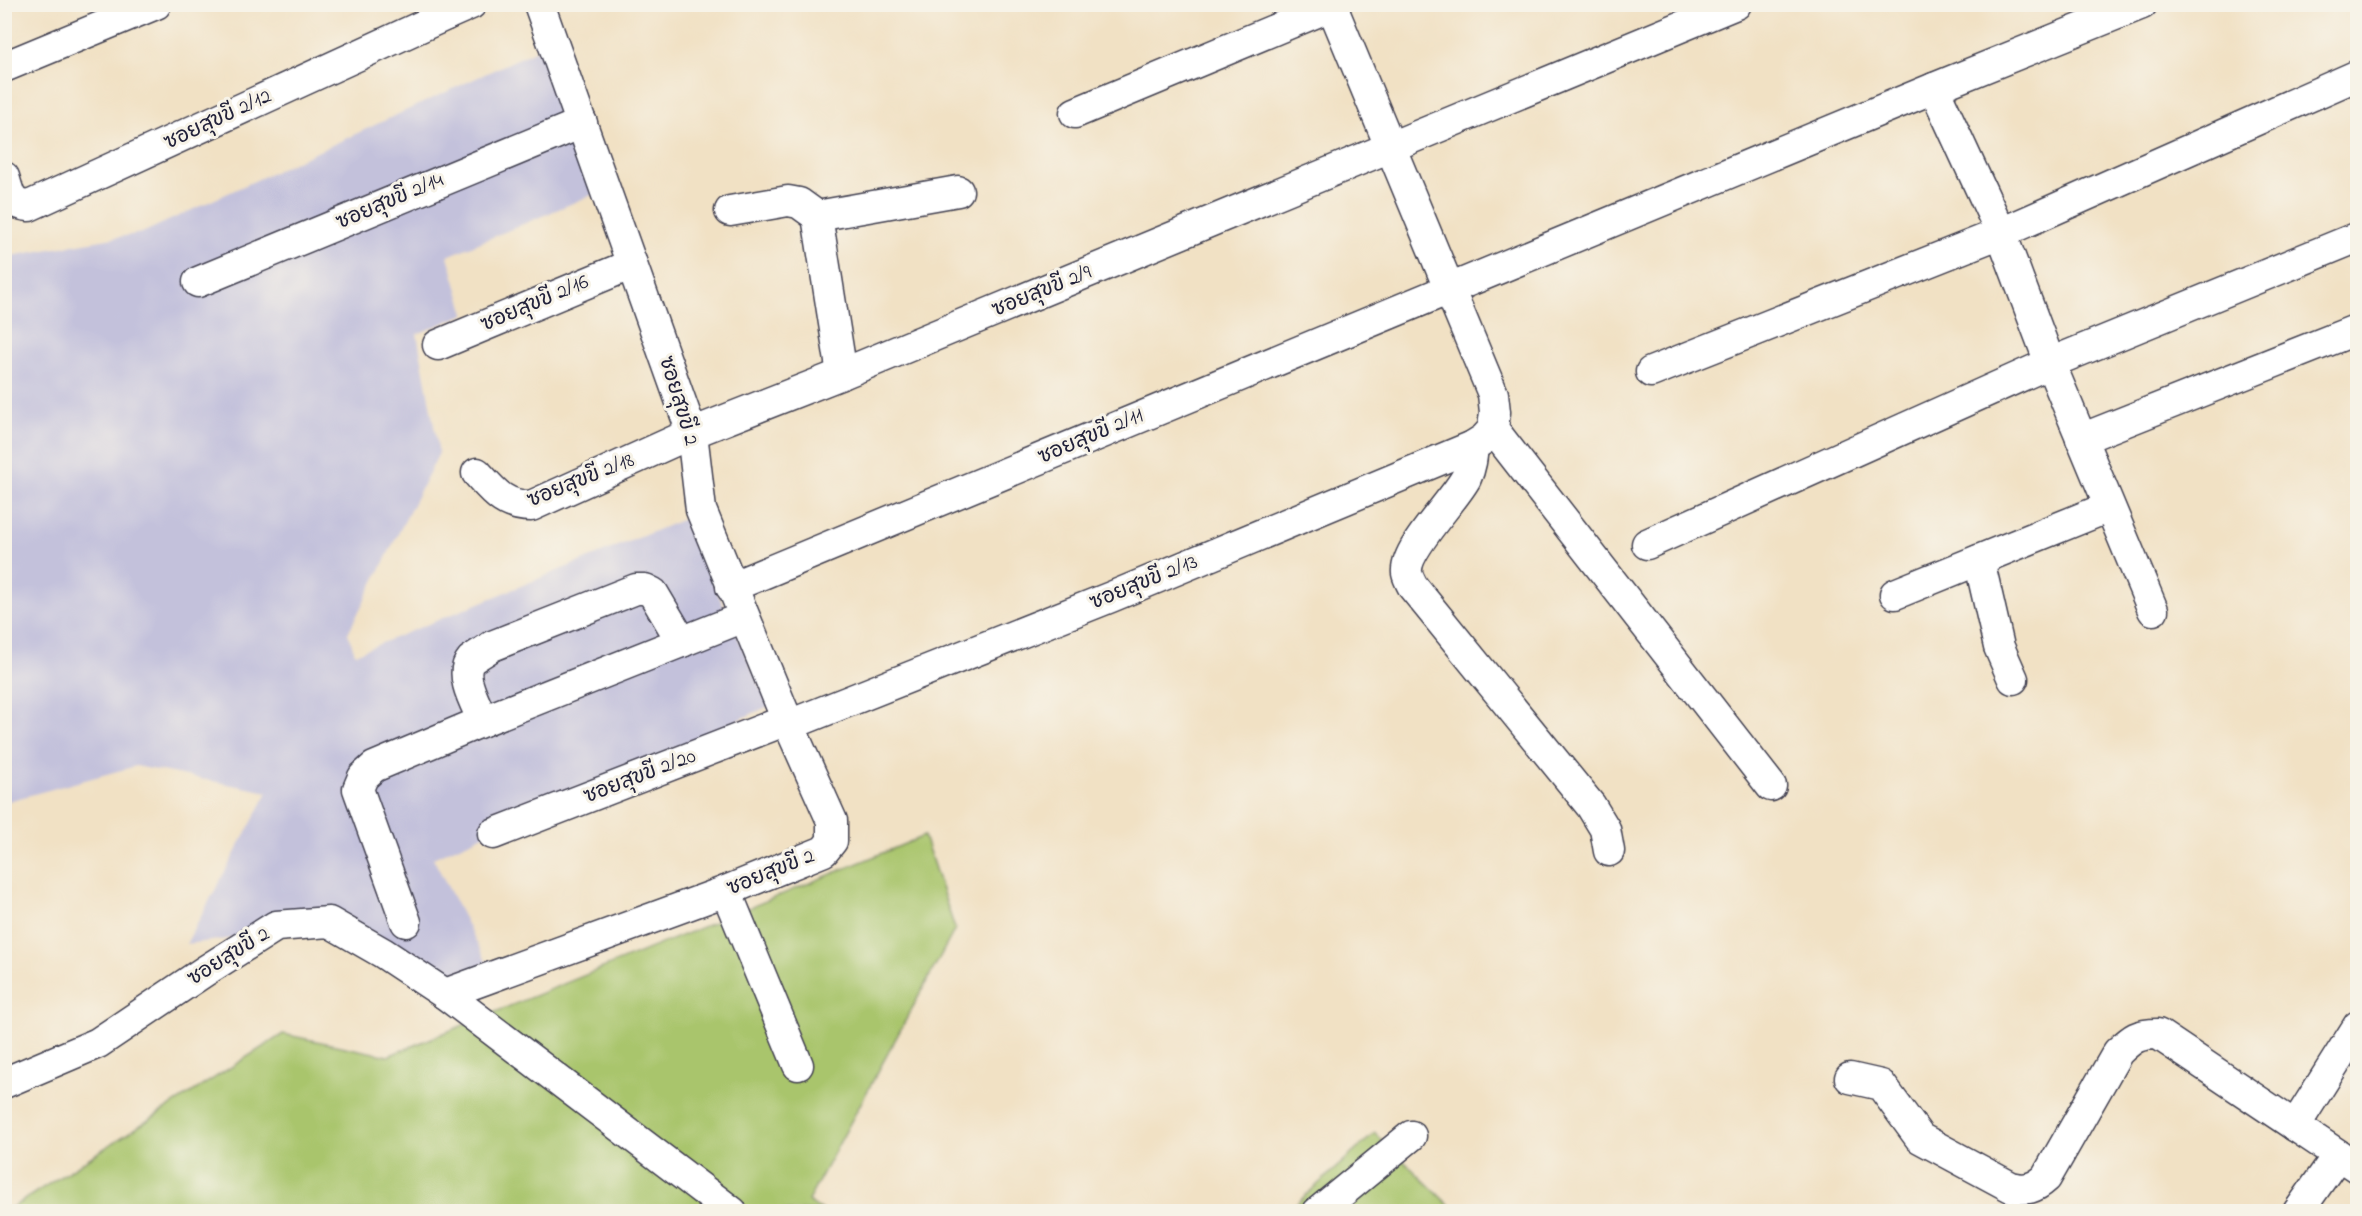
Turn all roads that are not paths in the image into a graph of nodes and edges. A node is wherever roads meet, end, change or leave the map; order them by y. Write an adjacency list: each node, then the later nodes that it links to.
1 (156, 4): 7 (street)
2 (539, 4): 11 (street, ซอยสุขขี 2)
3 (1736, 4): 12 (street, ซอยสุขขี 2/9)
4 (2142, 4): 9 (street, ซอยสุขขี 2/11)
5 (1333, 5): 10 (street); 12 (street)
6 (453, 8): 13 (street, ซอยสุขขี 2/12)
7 (4, 67)
8 (2358, 75): 17 (street)
9 (1934, 88): 17 (street); 21 (street, ซอยสุขขี 2/11)
10 (1075, 113)
11 (582, 123): 19 (street, ซอยสุขขี 2); 20 (street, ซอยสุขขี 2/14)
12 (1391, 148): 21 (street); 26 (street, ซอยสุขขี 2/9)
13 (4, 177)
14 (958, 191): 16 (street)
15 (730, 211): 16 (street)
16 (817, 216): 26 (street)
17 (2001, 233): 24 (street); 25 (street)
18 (2358, 237): 24 (street)
19 (632, 264): 23 (street, ซอยสุขขี 2/16); 27 (street, ซอยสุขขี 2)
20 (198, 282)
21 (1450, 288): 28 (street); 34 (street, ซอยสุขขี 2/11)
22 (2358, 329): 29 (street)
23 (438, 345)
24 (2050, 363): 29 (street); 32 (street)
25 (1650, 372)
26 (842, 374): 27 (street, ซอยสุขขี 2/9)
27 (692, 433): 30 (street, ซอยสุขขี 2/18); 34 (street, ซอยสุขขี 2)
28 (1483, 437): 41 (street, ซอยสุขขี 2/13); 42 (street); 44 (street)
29 (2081, 439): 31 (street)
30 (477, 473)
31 (2109, 507): 33 (street); 36 (street)
32 (1647, 544)
33 (1979, 560): 35 (street); 39 (street)
34 (731, 587): 37 (street, ซอยสุขขี 2)
35 (1895, 594)
36 (2153, 610)
37 (744, 617): 38 (street); 41 (street, ซอยสุขขี 2)
38 (682, 642): 40 (street); 40 (street)
39 (2013, 679)
40 (483, 721): 46 (street)
41 (788, 723): 43 (street, ซอยสุขขี 2/20); 45 (street, ซอยสุขขี 2)
42 (1771, 786)
43 (493, 834)
44 (1610, 851)
45 (726, 891): 47 (street, ซอยสุขขี 2); 49 (street)
46 (406, 922)
47 (445, 994): 51 (street, ซอยสุขขี 2); 55 (street)
48 (2358, 1026): 52 (street)
49 (798, 1065)
50 (1850, 1078): 52 (street)
51 (4, 1083)
52 (2295, 1126): 54 (street)
53 (1411, 1136): 56 (street)
54 (2348, 1161): 57 (street)
55 (732, 1212)
56 (1318, 1212)
57 (2298, 1212)

